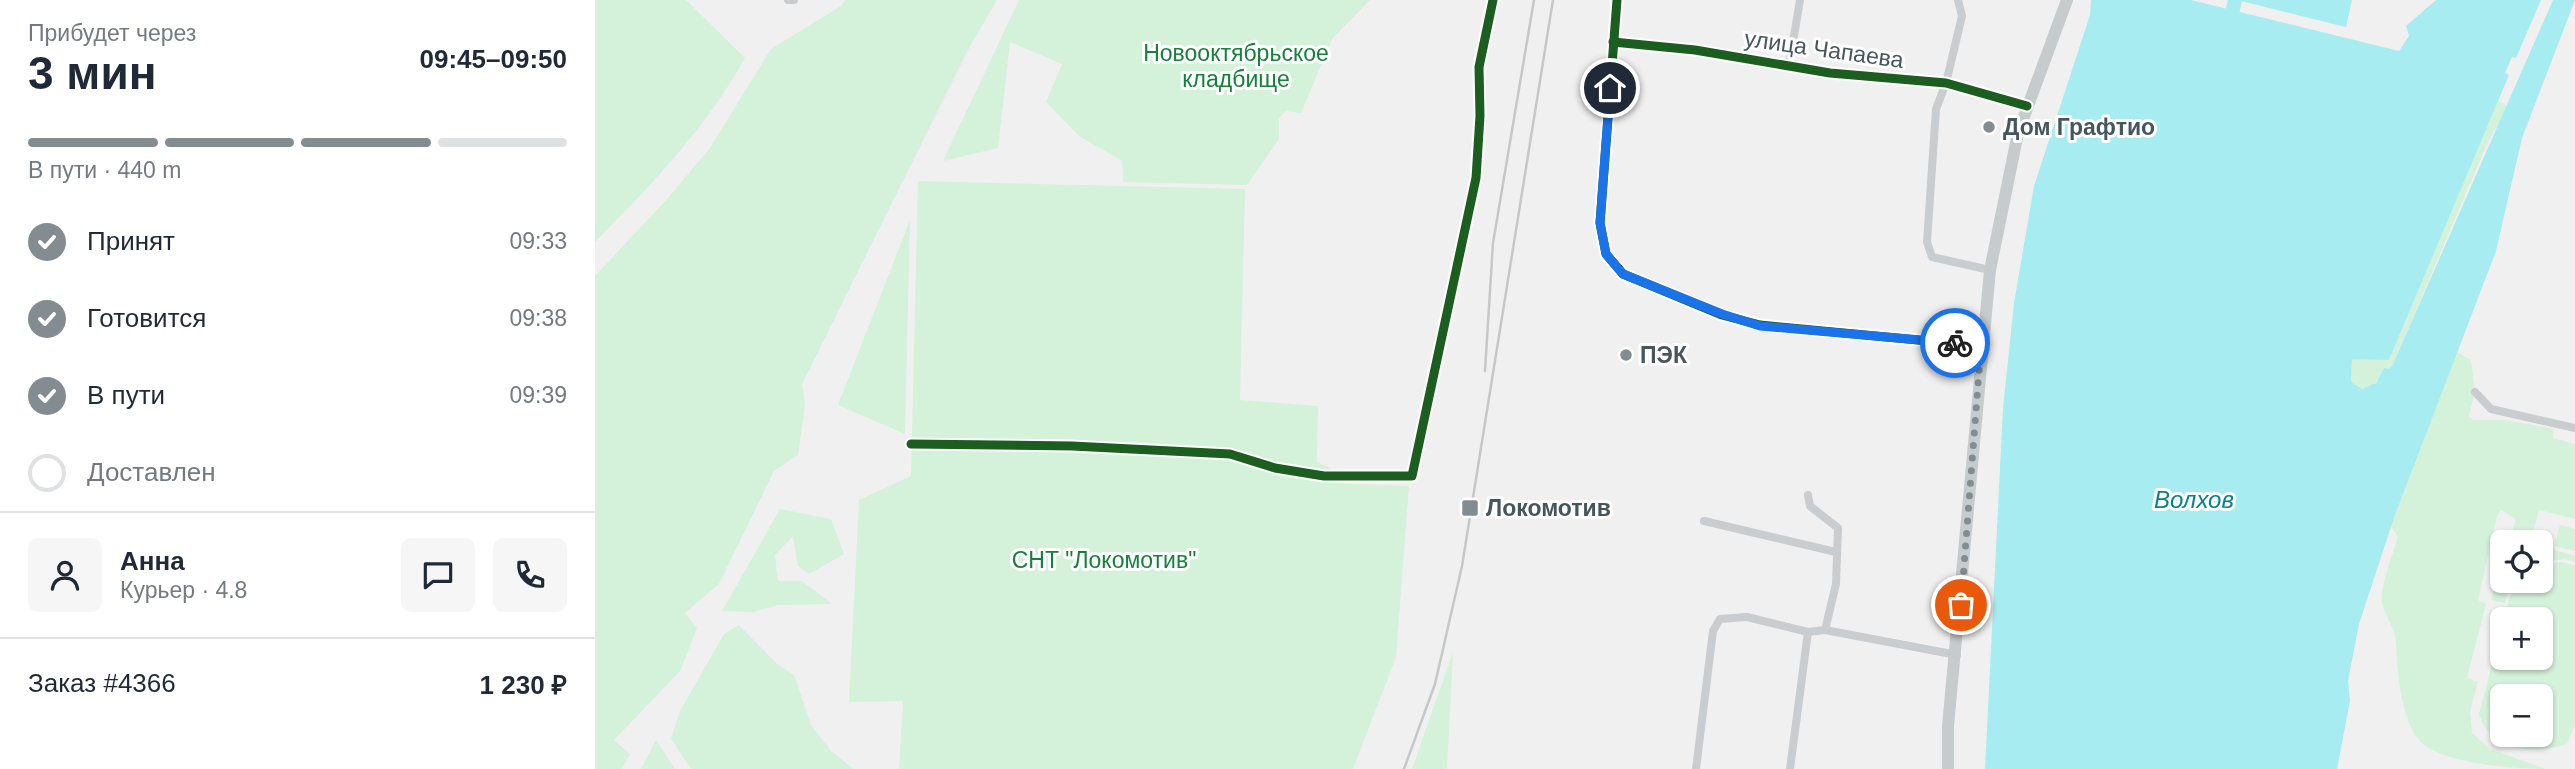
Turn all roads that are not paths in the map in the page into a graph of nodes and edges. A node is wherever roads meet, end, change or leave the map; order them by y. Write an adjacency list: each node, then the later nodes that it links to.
1 (788, 0): 2 (street)
2 (794, 0)
3 (1493, 0): 16 (street)
4 (1616, 0): 8 (street)
5 (1800, 0): 9 (street)
6 (1958, 0): 10 (street)
7 (2067, 0): 11 (main road)
8 (1613, 42): 9 (street, улица Чапаева); 13 (street)
9 (1789, 66): 10 (street, улица Чапаева)
10 (1947, 83): 11 (street, улица Чапаева); 12 (street)
11 (2027, 106): 12 (main road)
12 (1990, 270): 13 (main road)
13 (1981, 346): 22 (main road)
14 (2475, 392): 15 (street)
15 (2575, 428)
16 (911, 444)
17 (1808, 495): 19 (street)
18 (1704, 521): 19 (street)
19 (1836, 552): 20 (street)
20 (1825, 630): 21 (street); 22 (street)
21 (1808, 632): 23 (street); 24 (street)
22 (1957, 655): 25 (main road)
23 (1696, 769)
24 (1790, 769)
25 (1948, 769)

